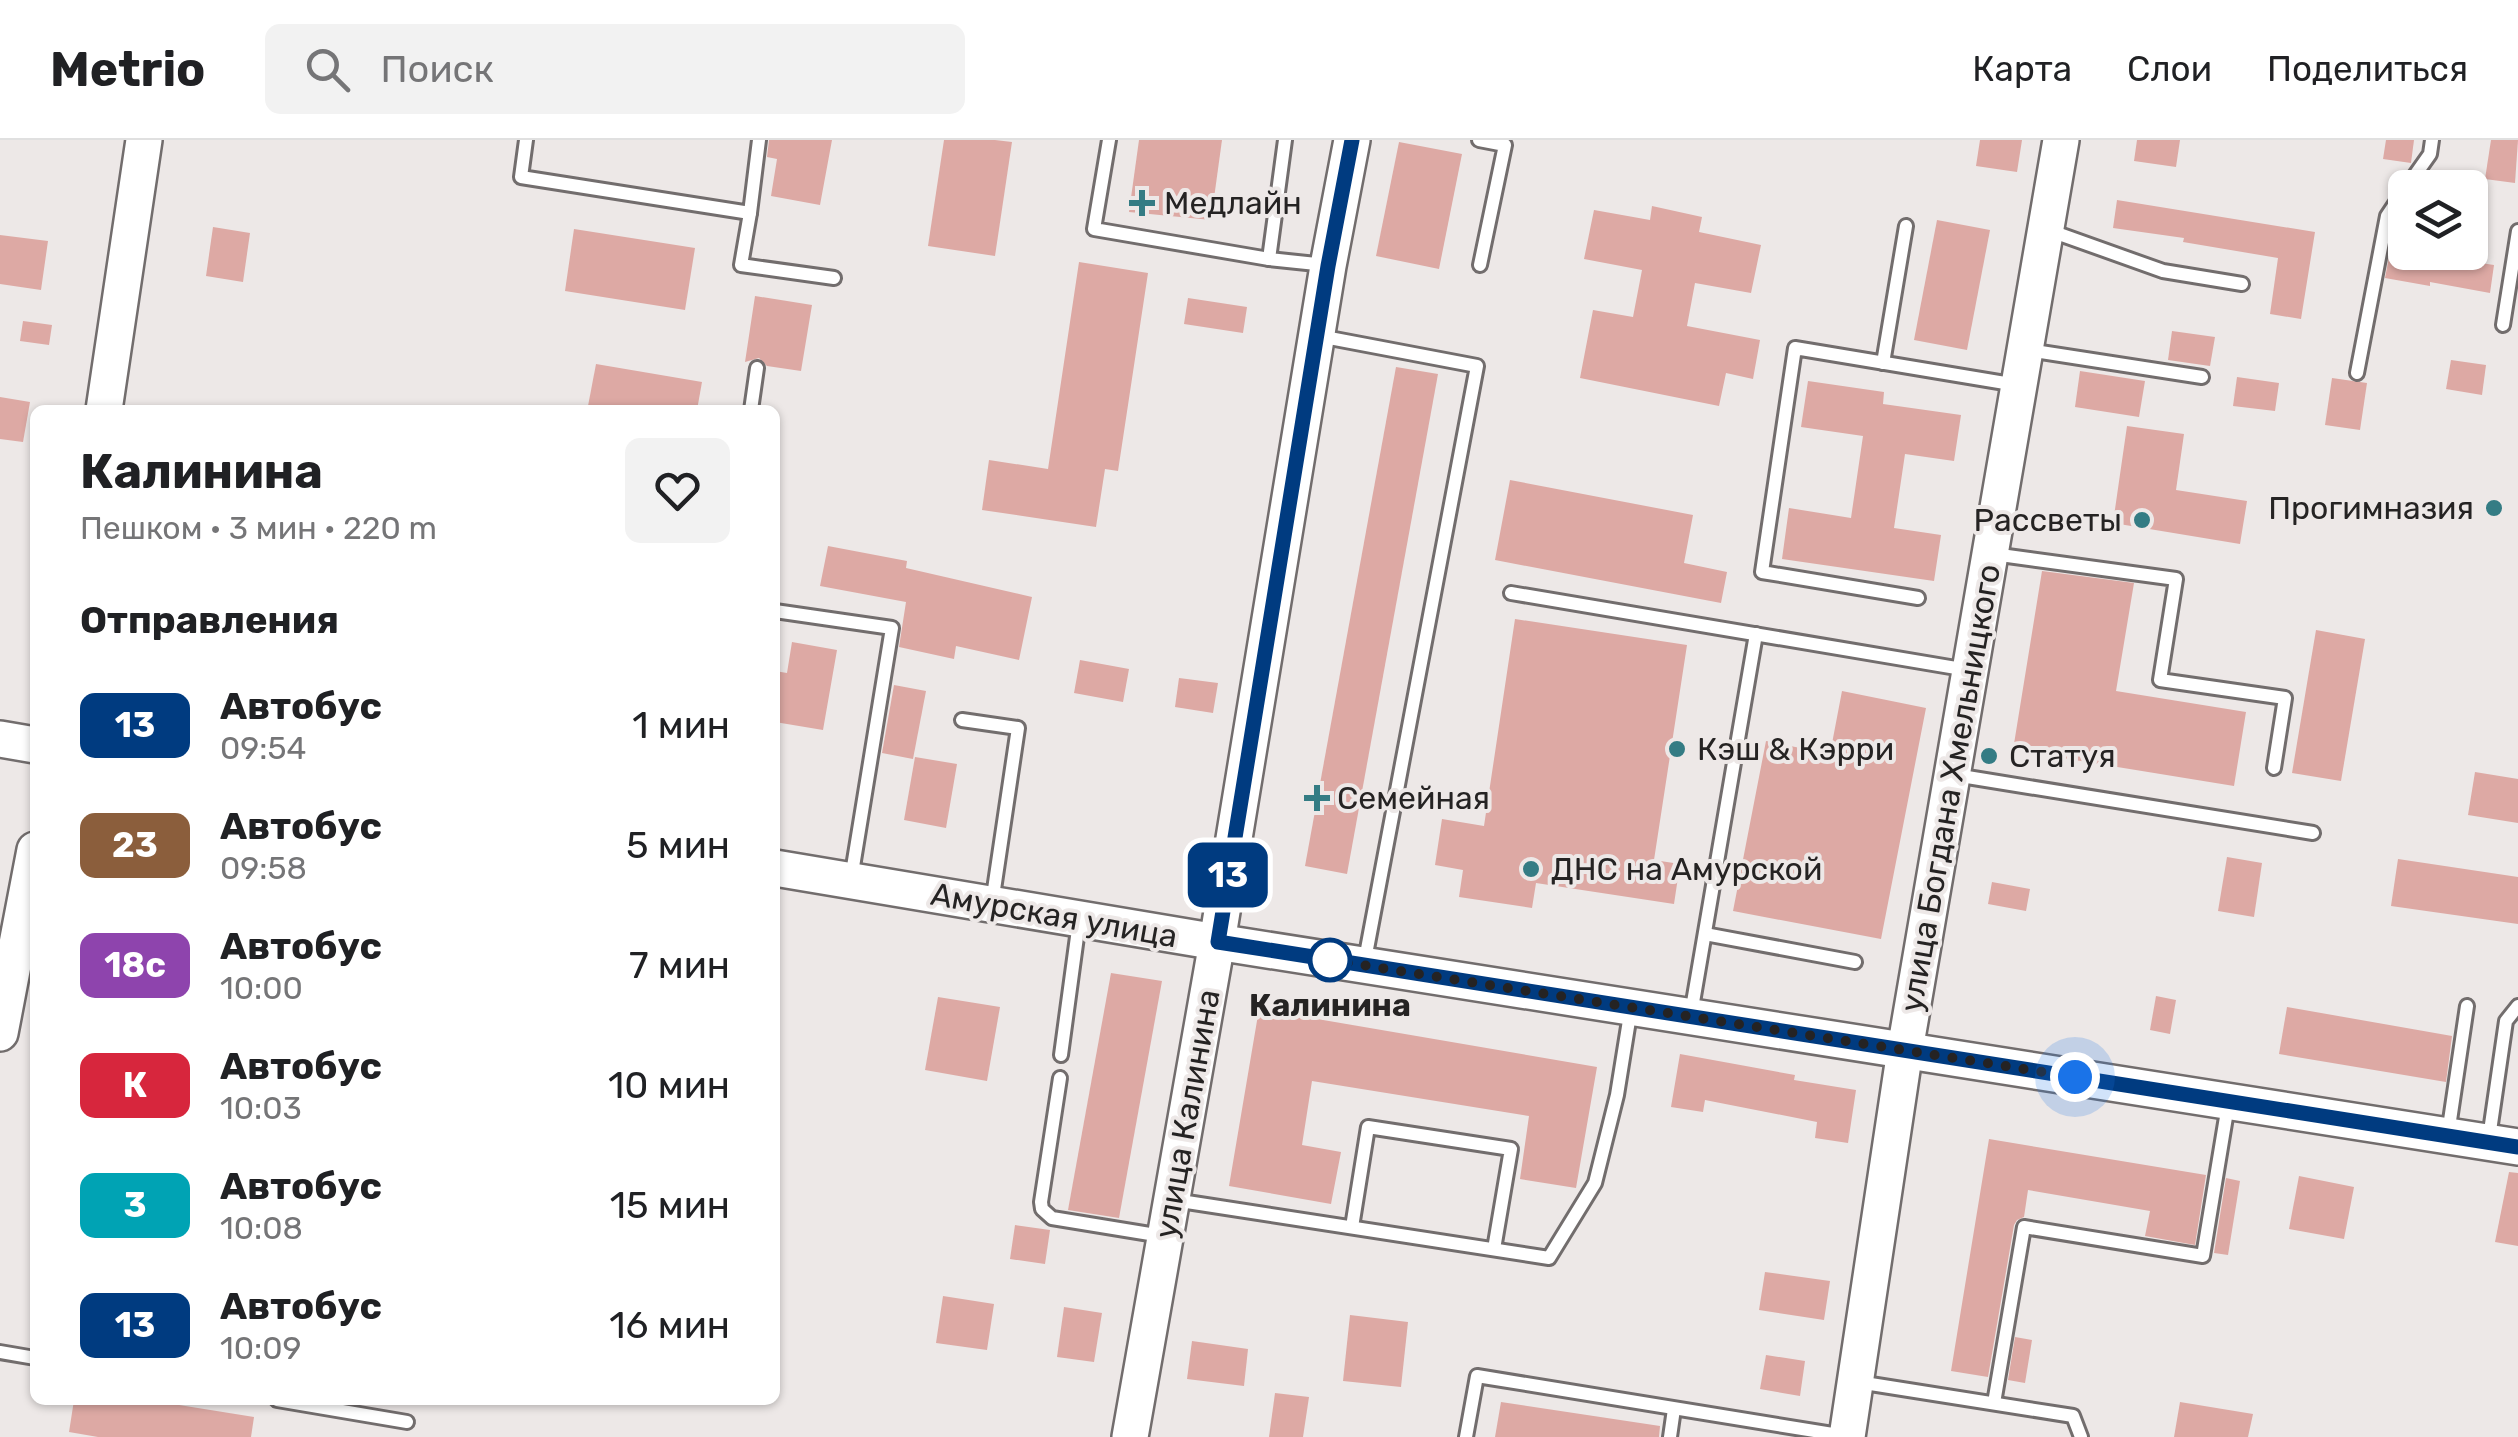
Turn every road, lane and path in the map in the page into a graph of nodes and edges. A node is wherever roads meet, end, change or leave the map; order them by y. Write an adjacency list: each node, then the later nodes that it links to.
1 (144, 140): 29 (street)
2 (526, 140): 12 (lane)
3 (759, 140): 12 (lane)
4 (1109, 140): 16 (lane)
5 (1285, 140): 16 (lane)
6 (1352, 140): 18 (street, улица Калинина)
7 (1479, 140): 17 (lane)
8 (2061, 140): 14 (street, улица Богдана Хмельницкого)
9 (2432, 140): 10 (lane)
10 (2419, 170)
11 (2388, 213): 26 (lane)
12 (750, 214): 19 (lane)
13 (1906, 226): 24 (lane)
14 (2046, 229): 20 (lane); 23 (street, улица Богдана Хмельницкого)
15 (2518, 231): 21 (lane)
16 (1269, 259): 18 (lane)
17 (1480, 265)
18 (1328, 266): 22 (street, улица Калинина)
19 (834, 278)
20 (2242, 284)
21 (2503, 325)
22 (1317, 335): 49 (street, улица Калинина); 51 (lane)
23 (2026, 350): 27 (lane); 28 (street, улица Богдана Хмельницкого)
24 (1884, 363): 28 (lane); 33 (lane)
25 (757, 368): 30 (lane)
26 (2357, 373)
27 (2202, 377)
28 (2019, 386): 31 (street, улица Богдана Хмельницкого)
29 (105, 405)
30 (752, 405)
31 (1991, 554): 36 (street, улица Богдана Хмельницкого); 40 (lane)
32 (1511, 592): 35 (lane)
33 (1918, 598)
34 (780, 612): 45 (lane)
35 (1756, 634): 36 (lane); 48 (lane)
36 (1971, 670): 41 (street, улица Богдана Хмельницкого)
37 (962, 720): 46 (lane)
38 (0, 739): 39 (street)
39 (30, 744)
40 (2274, 768)
41 (1952, 774): 42 (lane); 57 (street, улица Богдана Хмельницкого)
42 (2313, 833)
43 (780, 869): 45 (street, Амурская улица)
44 (30, 876): 56 (street)
45 (851, 881): 46 (street, Амурская улица)
46 (992, 904): 47 (street, Амурская улица)
47 (1080, 920): 49 (street, Амурская улица); 58 (lane)
48 (1705, 934): 50 (lane); 55 (lane)
49 (1218, 942): 51 (street, Амурская улица); 63 (street, улица Калинина)
50 (1855, 962)
51 (1364, 966): 54 (street, Амурская улица)
52 (2468, 1006): 61 (lane)
53 (2518, 1006): 62 (lane)
54 (1631, 1007): 55 (street, Амурская улица); 66 (lane)
55 (1691, 1016): 57 (street, Амурская улица)
56 (0, 1033)
57 (1905, 1050): 60 (street, Амурская улица); 69 (street, улица Богдана Хмельницкого)
58 (1061, 1055)
59 (1060, 1078): 65 (lane)
60 (2228, 1101): 61 (street, Амурская улица); 70 (lane)
61 (2448, 1136): 62 (street, Амурская улица)
62 (2503, 1145)
63 (1172, 1199): 64 (lane); 65 (street, улица Калинина)
64 (1352, 1227): 66 (lane); 66 (lane)
65 (1166, 1236): 75 (street, улица Калинина)
66 (1494, 1249)
67 (0, 1352): 68 (lane)
68 (30, 1357)
69 (1855, 1381): 70 (lane); 74 (street, улица Богдана Хмельницкого)
70 (1994, 1404): 78 (lane)
71 (306, 1405): 73 (lane)
72 (1674, 1409): 77 (lane)
73 (407, 1422)
74 (1847, 1436): 76 (lane)
75 (1130, 1437)
76 (1466, 1437)
77 (1670, 1437)
78 (2081, 1437)

